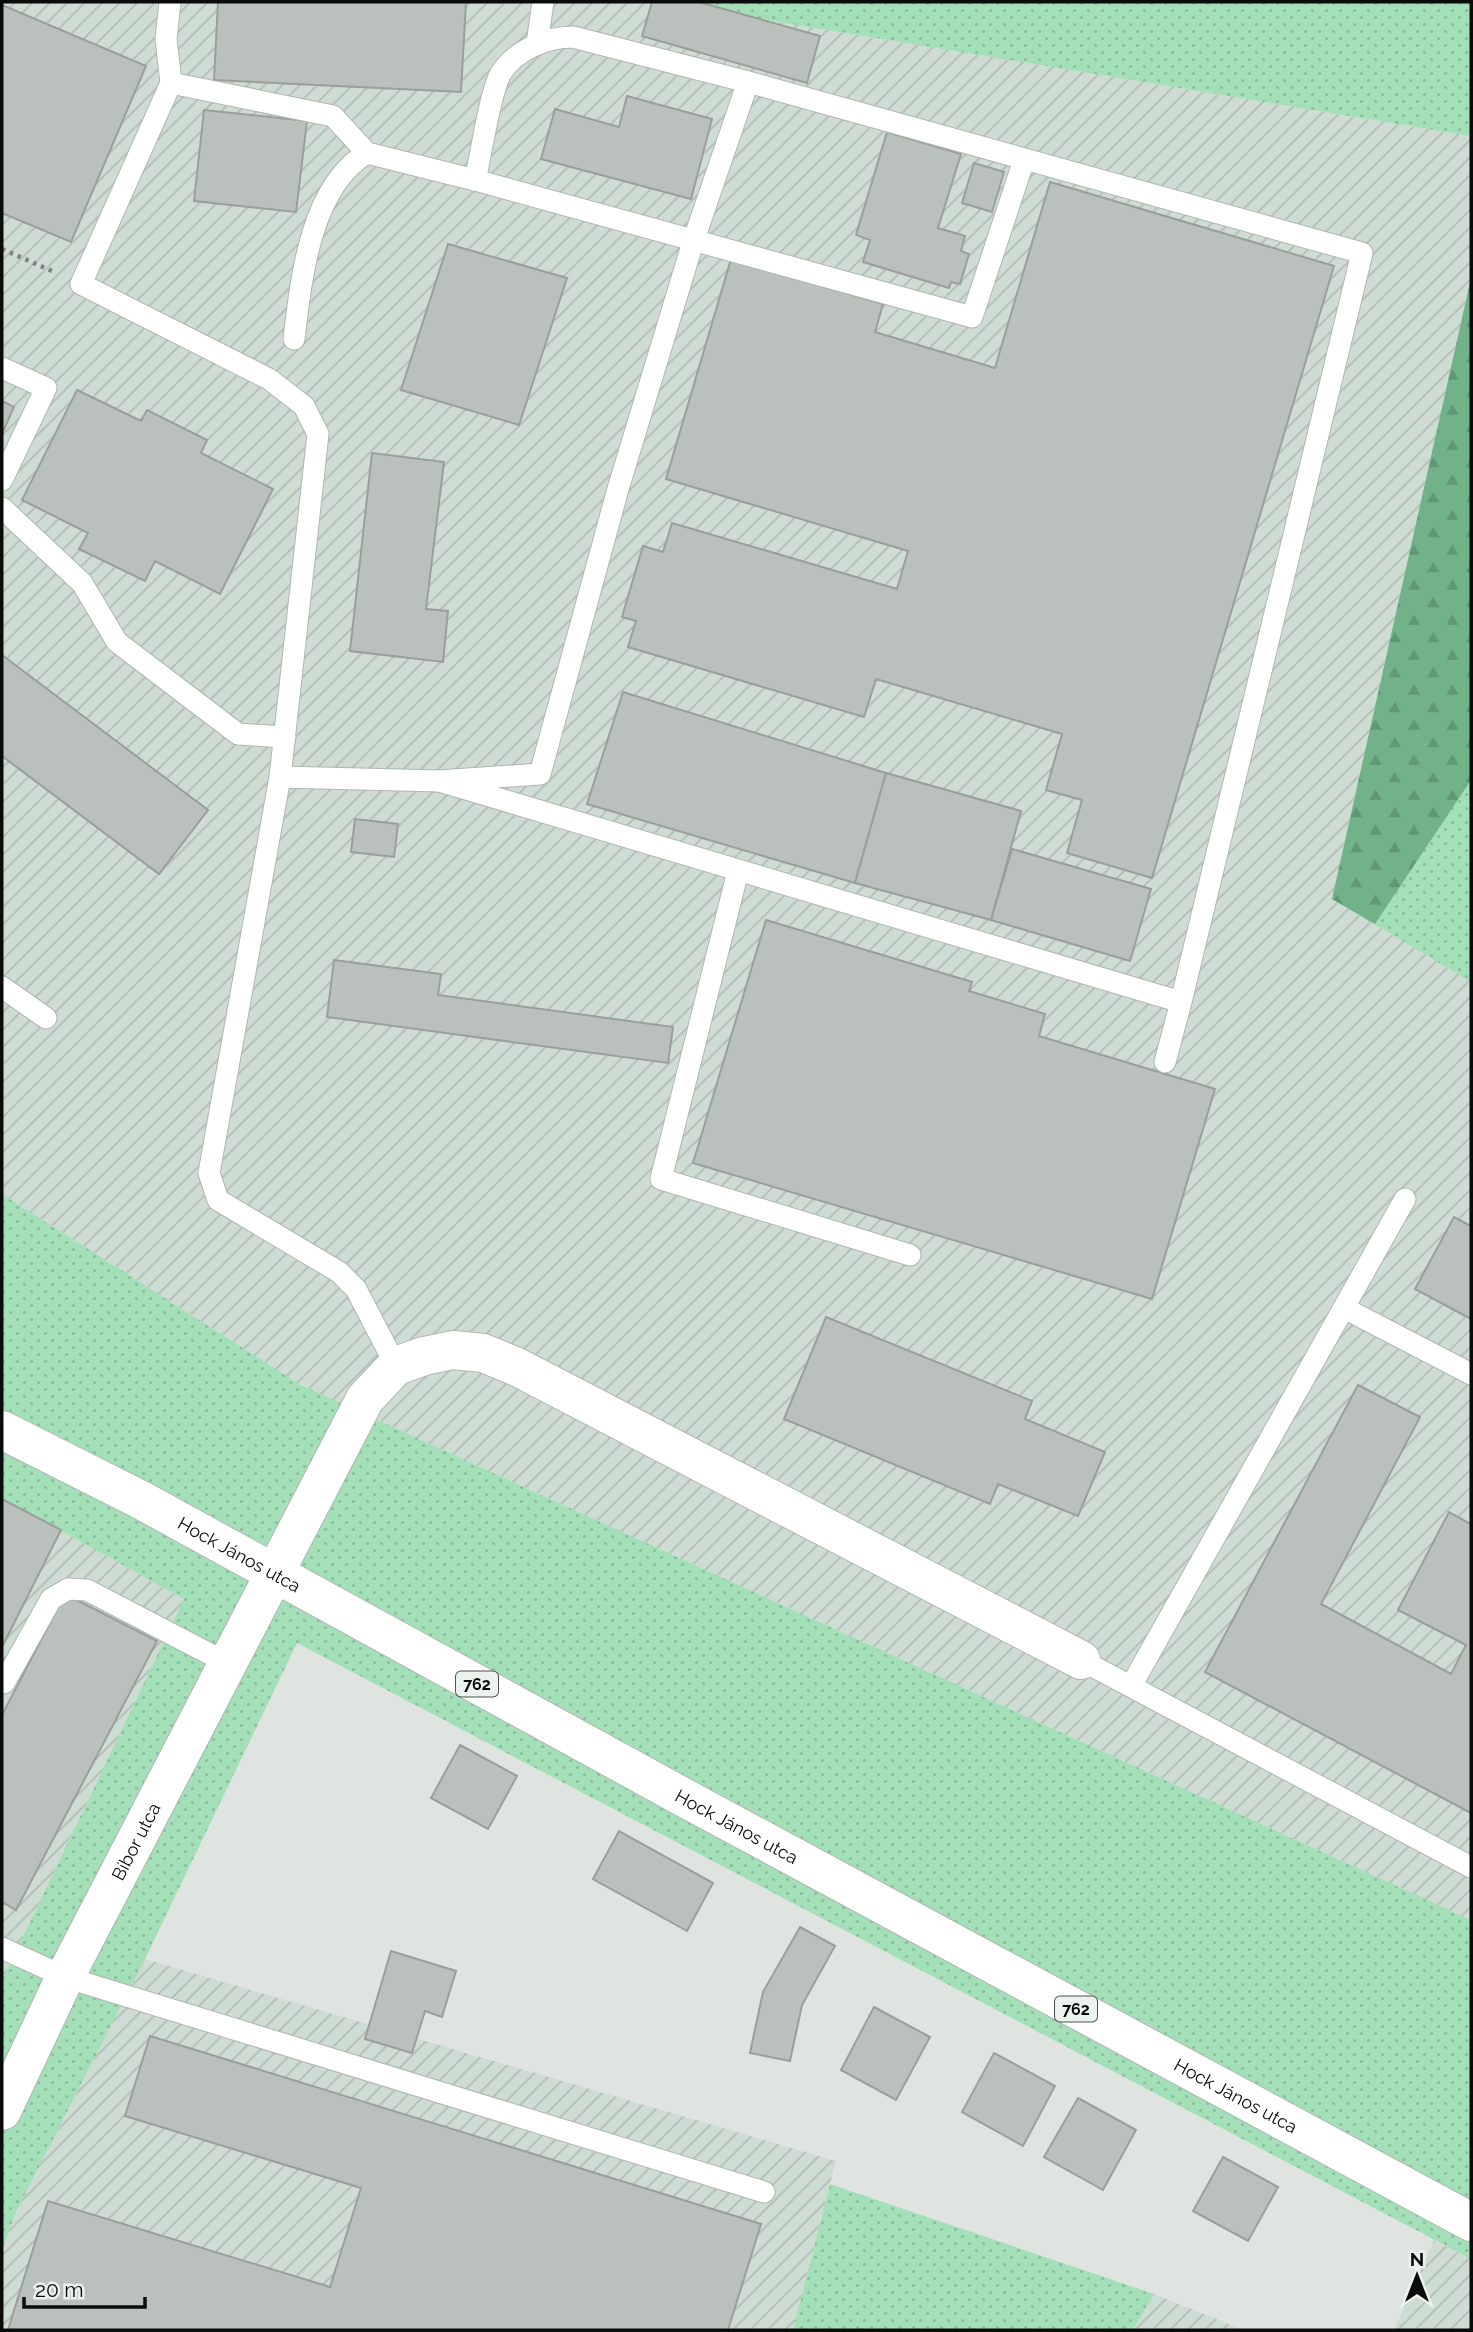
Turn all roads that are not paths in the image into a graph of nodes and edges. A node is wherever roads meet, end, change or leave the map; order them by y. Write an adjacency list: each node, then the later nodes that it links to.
1 (170, 2): 5 (lane)
2 (542, 2): 3 (lane)
3 (537, 44): 4 (lane); 8 (lane)
4 (748, 82): 7 (lane); 9 (lane)
5 (171, 83): 6 (lane); 14 (lane)
6 (366, 153): 8 (lane); 10 (lane)
7 (1024, 160): 9 (lane); 19 (lane)
8 (475, 180): 9 (lane)
9 (693, 242): 16 (lane)
10 (294, 339)
11 (2, 368): 12 (lane)
12 (2, 480)
13 (2, 508): 14 (lane)
14 (285, 737): 15 (lane)
15 (281, 778): 16 (lane); 25 (lane)
16 (439, 782): 17 (lane)
17 (738, 871): 19 (lane); 23 (lane)
18 (2, 986): 20 (lane)
19 (1181, 1002): 21 (lane)
20 (46, 1018)
21 (1165, 1062)
22 (1405, 1199): 24 (lane)
23 (910, 1255)
24 (1343, 1308): 26 (lane); 32 (lane)
25 (396, 1366): 28 (main road, Bíbor utca); 29 (main road)
26 (1471, 1374)
27 (2, 1430): 28 (main road, Hock János utca / 762)
28 (274, 1572): 30 (main road, Bíbor utca); 38 (main road, Hock János utca / 762)
29 (1081, 1660): 32 (lane)
30 (227, 1663): 31 (lane); 35 (main road, Bíbor utca)
31 (4, 1683)
32 (1131, 1686): 33 (lane)
33 (1471, 1867)
34 (2, 1948): 35 (lane)
35 (65, 1977): 36 (main road, Bíbor utca); 37 (lane)
36 (2, 2111)
37 (764, 2192)
38 (1471, 2222)

